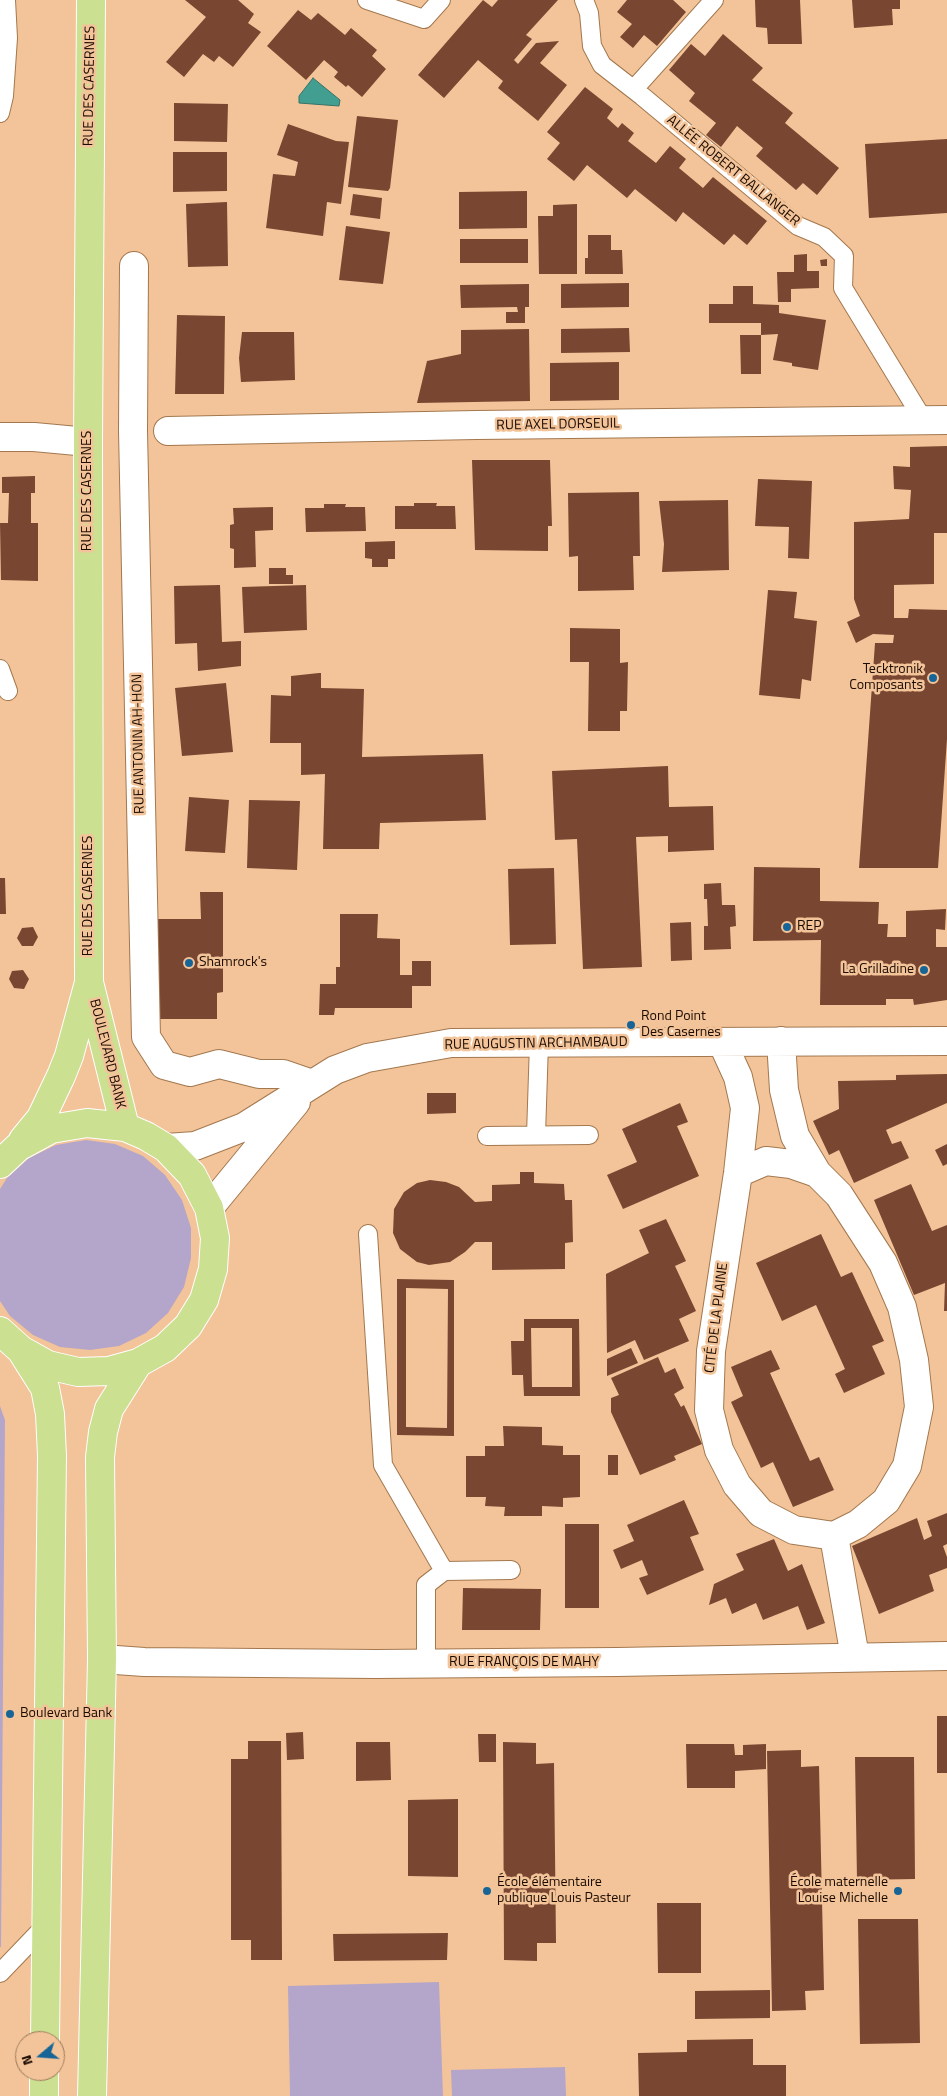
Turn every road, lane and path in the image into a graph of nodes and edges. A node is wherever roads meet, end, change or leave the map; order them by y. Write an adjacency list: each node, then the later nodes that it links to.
1 (6, 0): 8 (lane)
2 (91, 0): 13 (main road, RUE DES CASERNES)
3 (366, 0): 4 (lane)
4 (441, 0)
5 (584, 0): 7 (lane, ALLÉE ROBERT BALLANGER)
6 (714, 0): 7 (lane)
7 (634, 89): 10 (lane, ALLÉE ROBERT BALLANGER)
8 (0, 114)
9 (134, 266): 21 (street, RUE ANTONIN AH-HON)
10 (936, 420): 11 (street, RUE AXEL DORSEUIL)
11 (168, 432)
12 (0, 437): 13 (street)
13 (88, 442): 16 (main road, RUE DES CASERNES)
14 (0, 669): 15 (lane)
15 (8, 691)
16 (89, 982): 22 (main road, BOULEVARD BANK); 27 (main road, BOULEVARD BANK)
17 (781, 1041): 18 (street, RUE AUGUSTIN ARCHAMBAUD); 19 (street, RUE AUGUSTIN ARCHAMBAUD); 29 (street)
18 (947, 1041)
19 (722, 1042): 20 (street, RUE AUGUSTIN ARCHAMBAUD); 28 (street, CITÉ DE LA PLAINE)
20 (539, 1043): 21 (street, RUE AUGUSTIN ARCHAMBAUD); 23 (lane)
21 (312, 1084): 26 (street, RUE AUGUSTIN ARCHAMBAUD); 30 (street, RUE AUGUSTIN ARCHAMBAUD)
22 (124, 1128): 26 (main road); 27 (main road)
23 (536, 1135): 24 (lane); 25 (lane)
24 (589, 1135)
25 (487, 1136)
26 (166, 1148): 30 (main road)
27 (9, 1155)
28 (738, 1172): 29 (street); 35 (street, CITÉ DE LA PLAINE)
29 (817, 1173): 35 (street)
30 (209, 1208): 34 (main road)
31 (368, 1234): 37 (lane)
32 (0, 1332): 33 (main road)
33 (21, 1350): 34 (main road); 42 (main road)
34 (138, 1364): 40 (main road)
35 (834, 1536): 39 (street)
36 (511, 1570): 37 (lane)
37 (444, 1571): 41 (lane)
38 (947, 1656): 39 (street, RUE FRANÇOIS DE MAHY)
39 (855, 1657): 41 (street, RUE FRANÇOIS DE MAHY)
40 (102, 1659): 41 (street, RUE FRANÇOIS DE MAHY); 47 (main road)
41 (426, 1664)
42 (46, 1925): 43 (lane); 44 (main road)
43 (0, 1973)
44 (45, 2031)
45 (44, 2081): 46 (main road)
46 (44, 2096)
47 (92, 2096)

